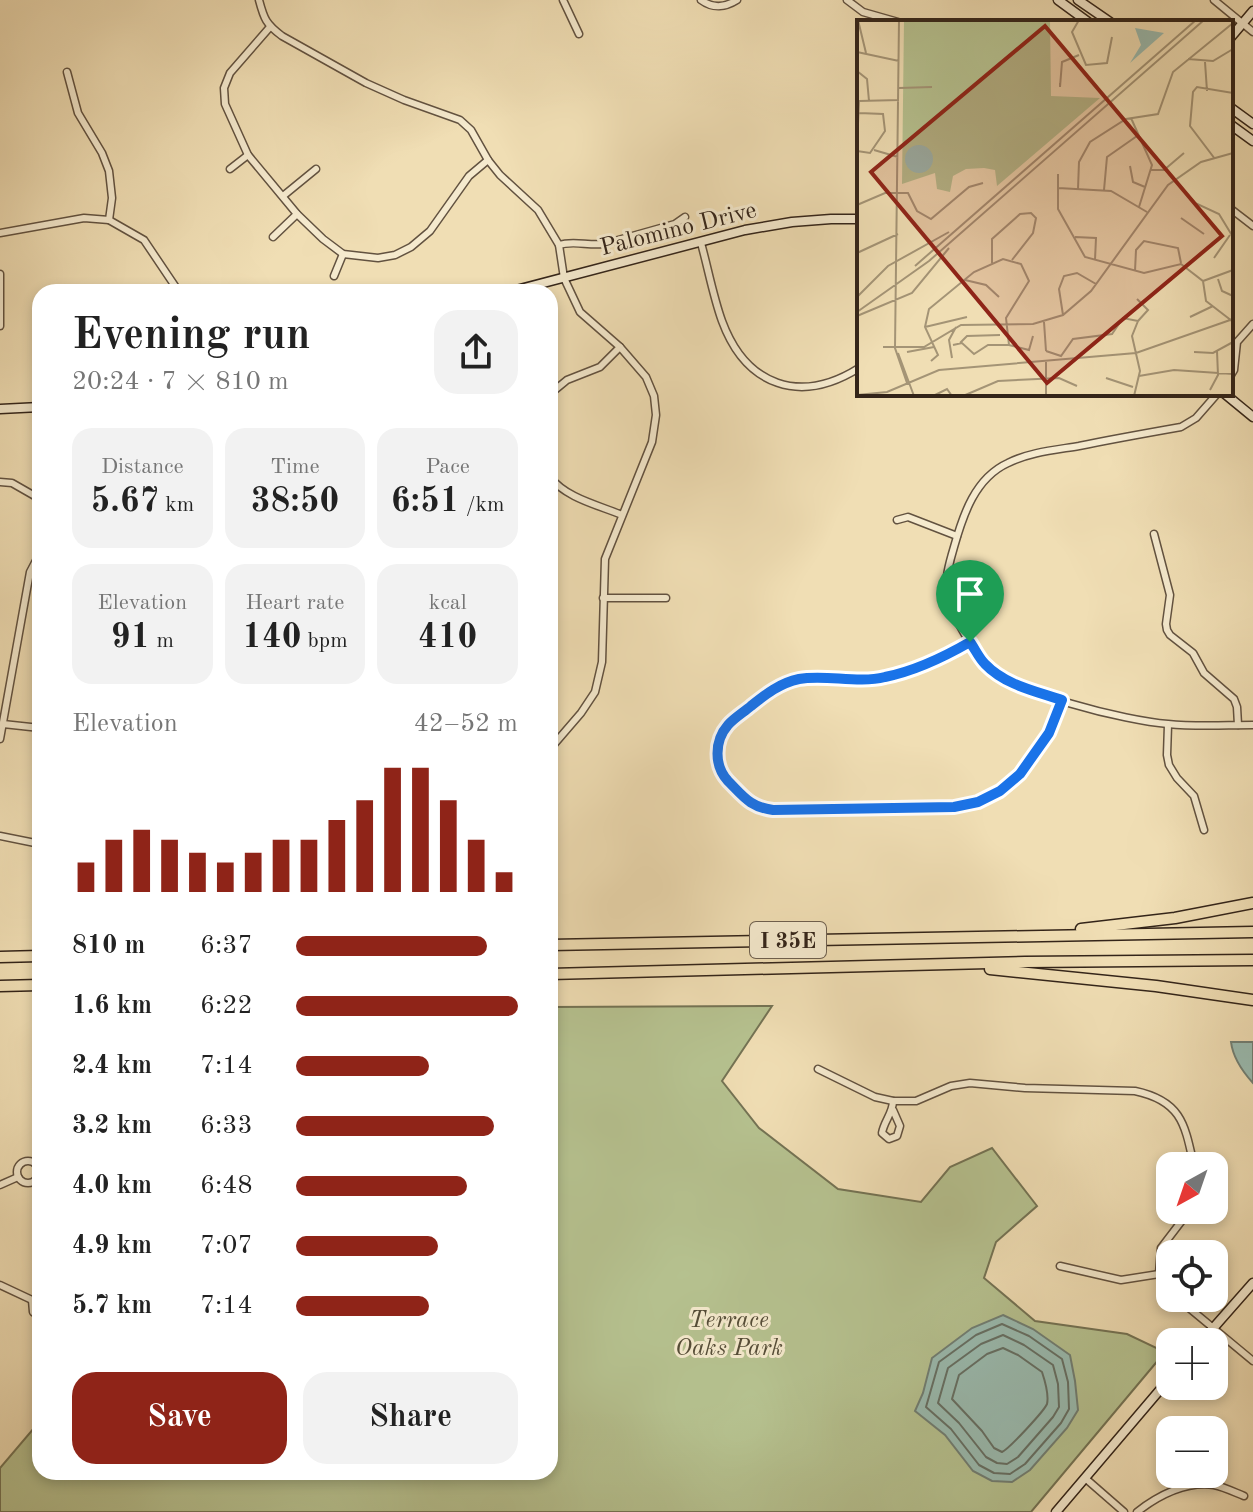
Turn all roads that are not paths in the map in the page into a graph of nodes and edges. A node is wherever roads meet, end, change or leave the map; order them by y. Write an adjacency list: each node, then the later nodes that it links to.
1 (259, 0): 14 (street)
2 (563, 0): 16 (street)
3 (701, 0): 4 (street)
4 (737, 0)
5 (847, 0): 10 (street)
6 (1058, 0): 11 (street)
7 (1078, 0): 12 (street)
8 (1214, 0): 13 (street)
9 (1253, 11): 13 (street)
10 (891, 20)
11 (1085, 20)
12 (1107, 20)
13 (1242, 24): 15 (street); 17 (street)
14 (270, 27): 23 (street); 24 (street)
15 (1253, 32)
16 (579, 34)
17 (1233, 35)
18 (67, 72): 32 (street)
19 (1233, 109): 20 (street)
20 (1253, 124)
21 (1233, 126): 22 (street)
22 (1253, 141)
23 (248, 155): 25 (street); 27 (street)
24 (488, 160): 37 (street); 38 (street)
25 (230, 169)
26 (316, 169): 27 (street)
27 (283, 196): 29 (street)
28 (1233, 211): 33 (street)
29 (297, 214): 35 (street); 38 (street)
30 (685, 217): 37 (street)
31 (857, 219): 36 (street, Palomino Drive)
32 (109, 220): 34 (street); 42 (street)
33 (1253, 226)
34 (0, 233)
35 (273, 237)
36 (701, 243): 41 (street, Palomino Drive); 47 (street)
37 (559, 245): 41 (street)
38 (343, 254): 40 (street)
39 (0, 274): 45 (street)
40 (334, 276)
41 (564, 278): 43 (street, Palomino Drive); 46 (street)
42 (174, 284)
43 (540, 284)
44 (1253, 324): 48 (street)
45 (0, 326)
46 (620, 347): 49 (street); 58 (street)
47 (857, 369)
48 (1233, 372)
49 (558, 387)
50 (1215, 396): 61 (street)
51 (1227, 396): 54 (street)
52 (32, 407): 53 (street)
53 (0, 409)
54 (1253, 417)
55 (0, 482): 57 (street)
56 (558, 485): 58 (street)
57 (32, 494)
58 (622, 515): 63 (street)
59 (897, 520): 61 (street)
60 (1154, 534): 69 (street)
61 (957, 536): 65 (street)
62 (32, 568): 67 (street)
63 (603, 598): 64 (street); 73 (street)
64 (666, 598)
65 (970, 642): 66 (street); 66 (street)
66 (1062, 700): 68 (street)
67 (3, 724): 71 (street); 72 (street)
68 (1168, 725): 69 (street); 74 (street)
69 (1238, 725): 70 (street)
70 (1253, 725)
71 (32, 727)
72 (0, 739)
73 (558, 740)
74 (1204, 830)
75 (0, 836): 76 (street)
76 (32, 842)
77 (1253, 903): 79 (highway)
78 (1253, 932): 79 (highway, I 35E)
79 (1025, 935): 80 (highway, I 35E)
80 (558, 945)
81 (32, 956): 82 (highway)
82 (0, 957)
83 (1253, 960): 84 (highway, I 35E)
84 (953, 965): 85 (highway, I 35E); 88 (highway)
85 (558, 974)
86 (32, 985): 87 (highway)
87 (0, 986)
88 (1253, 1000)
89 (818, 1069): 90 (street)
90 (893, 1101): 91 (street); 92 (street)
91 (893, 1110)
92 (1191, 1152)
93 (18, 1177): 94 (street)
94 (0, 1185)
95 (1179, 1224): 96 (street)
96 (1167, 1240)
97 (1060, 1266): 98 (street)
98 (1156, 1274)
99 (1252, 1284): 103 (street)
100 (0, 1285): 101 (street)
101 (32, 1300)
102 (1193, 1312): 103 (street)
103 (1212, 1328)
104 (1228, 1341): 105 (street)
105 (1253, 1361)
106 (1156, 1394): 107 (street)
107 (1085, 1478): 109 (street); 110 (street)
108 (1244, 1496): 111 (street)
109 (1056, 1512)
110 (1124, 1512)
111 (1137, 1512)

